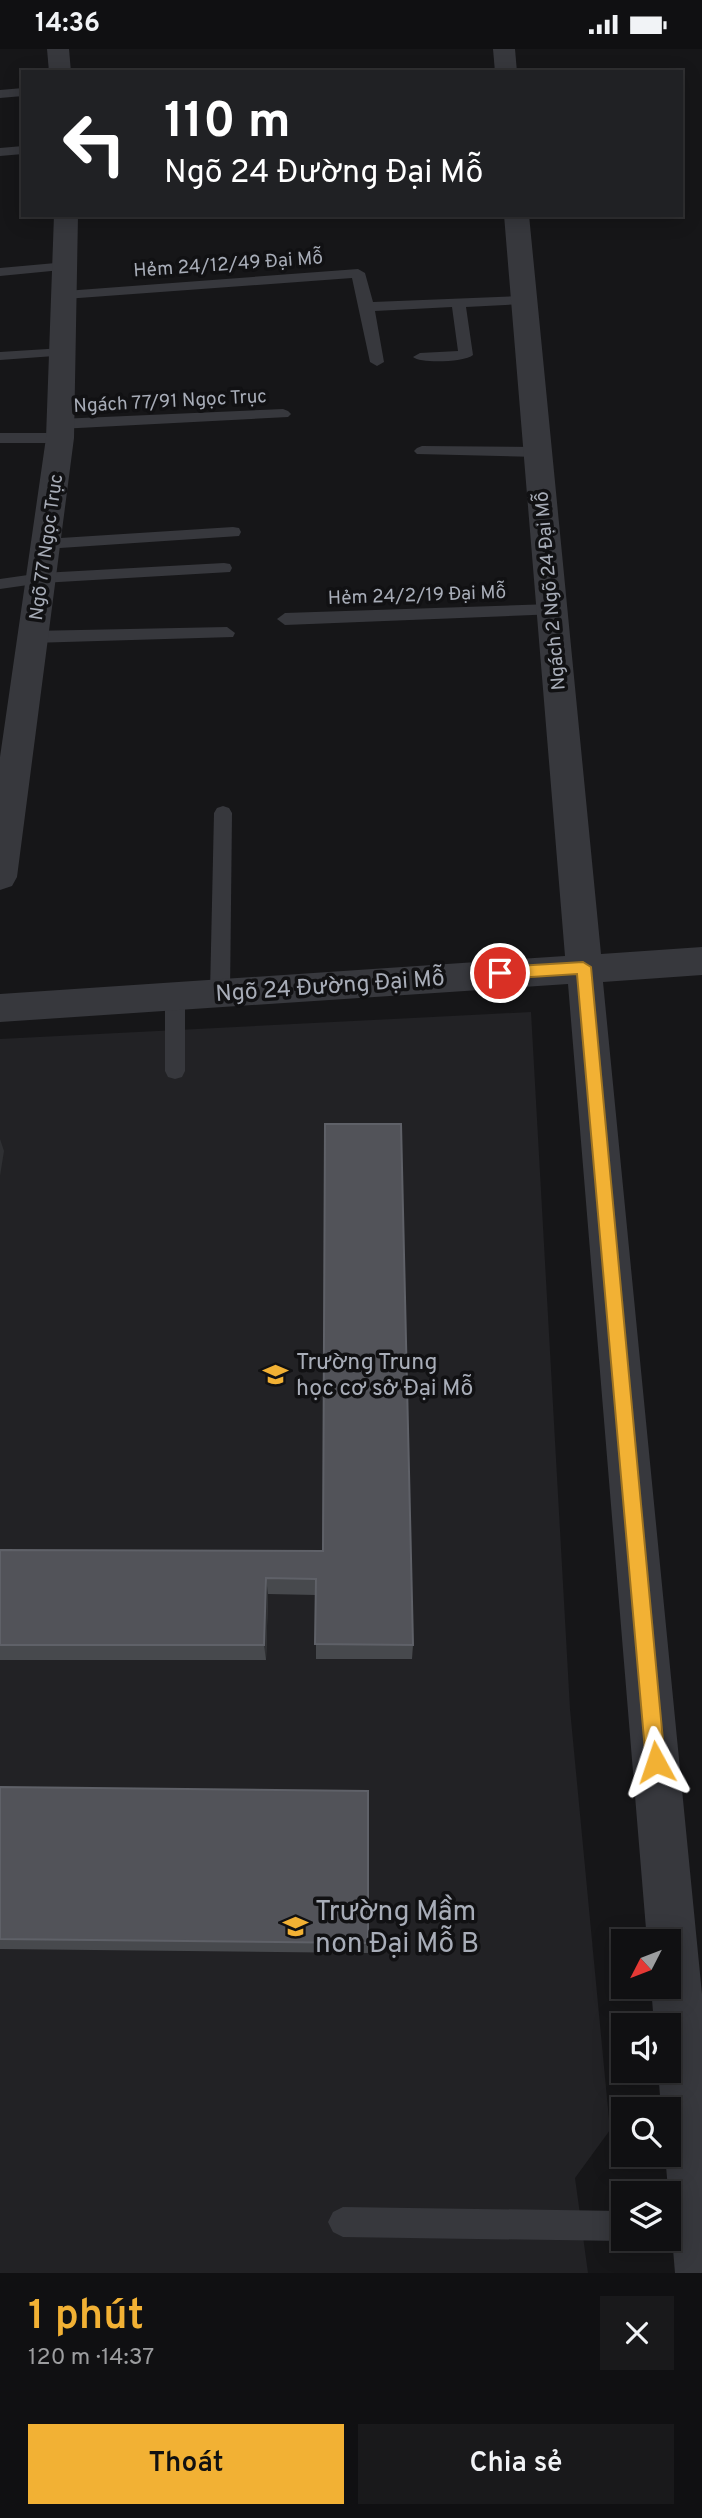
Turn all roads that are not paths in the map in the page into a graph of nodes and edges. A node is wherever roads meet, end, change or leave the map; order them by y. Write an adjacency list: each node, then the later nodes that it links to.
1 (58, 49): 3 (street)
2 (504, 49): 4 (street)
3 (60, 70)
4 (506, 70)
5 (21, 92): 6 (lane)
6 (0, 95)
7 (21, 150): 8 (lane)
8 (0, 152)
9 (66, 217): 12 (street, Ngõ 77 Ngọc Trục)
10 (516, 217): 13 (street, Ngách 2 Ngõ 24 Đại Mỗ)
11 (0, 272): 12 (lane)
12 (66, 281): 15 (lane, Hẻm 24/12/49 Đại Mỗ); 16 (street, Ngõ 77 Ngọc Trục)
13 (522, 300): 14 (lane); 24 (street, Ngách 2 Ngõ 24 Đại Mỗ)
14 (458, 302): 15 (lane); 18 (lane)
15 (367, 307): 19 (lane, Hẻm 24/12/49 Đại Mỗ)
16 (63, 352): 17 (lane); 21 (street, Ngõ 77 Ngọc Trục)
17 (0, 356)
18 (420, 357)
19 (377, 362)
20 (283, 414): 21 (lane, Ngách 77/91 Ngọc Trục)
21 (60, 431): 22 (lane, Ngách 77/91 Ngọc Trục); 26 (street, Ngõ 77 Ngọc Trục)
22 (0, 438)
23 (422, 451): 24 (lane)
24 (537, 452): 30 (street, Ngách 2 Ngõ 24 Đại Mỗ)
25 (233, 532): 26 (lane)
26 (45, 544): 28 (street, Ngõ 77 Ngọc Trục)
27 (225, 568): 28 (lane)
28 (42, 577): 29 (lane); 33 (street, Ngõ 77 Ngọc Trục)
29 (0, 584)
30 (551, 610): 31 (lane, Hẻm 24/2/19 Đại Mỗ); 37 (street, Ngách 2 Ngõ 24 Đại Mỗ)
31 (285, 619)
32 (227, 633): 33 (lane)
33 (31, 637): 35 (street, Ngõ 77 Ngọc Trục)
34 (223, 813): 38 (lane)
35 (0, 877)
36 (702, 961): 37 (street, Ngõ 24 Đường Đại Mỗ)
37 (583, 967): 38 (street, Ngõ 24 Đường Đại Mỗ); 44 (street, Ngách 2 Ngõ 24 Đại Mỗ)
38 (220, 993): 39 (street, Ngõ 24 Đường Đại Mỗ)
39 (175, 996): 40 (street, Ngõ 24 Đường Đại Mỗ); 41 (lane)
40 (0, 1008)
41 (176, 1071)
42 (344, 2222): 43 (lane)
43 (611, 2226)
44 (683, 2228): 45 (street, Ngách 2 Ngõ 24 Đại Mỗ)
45 (702, 2273)

